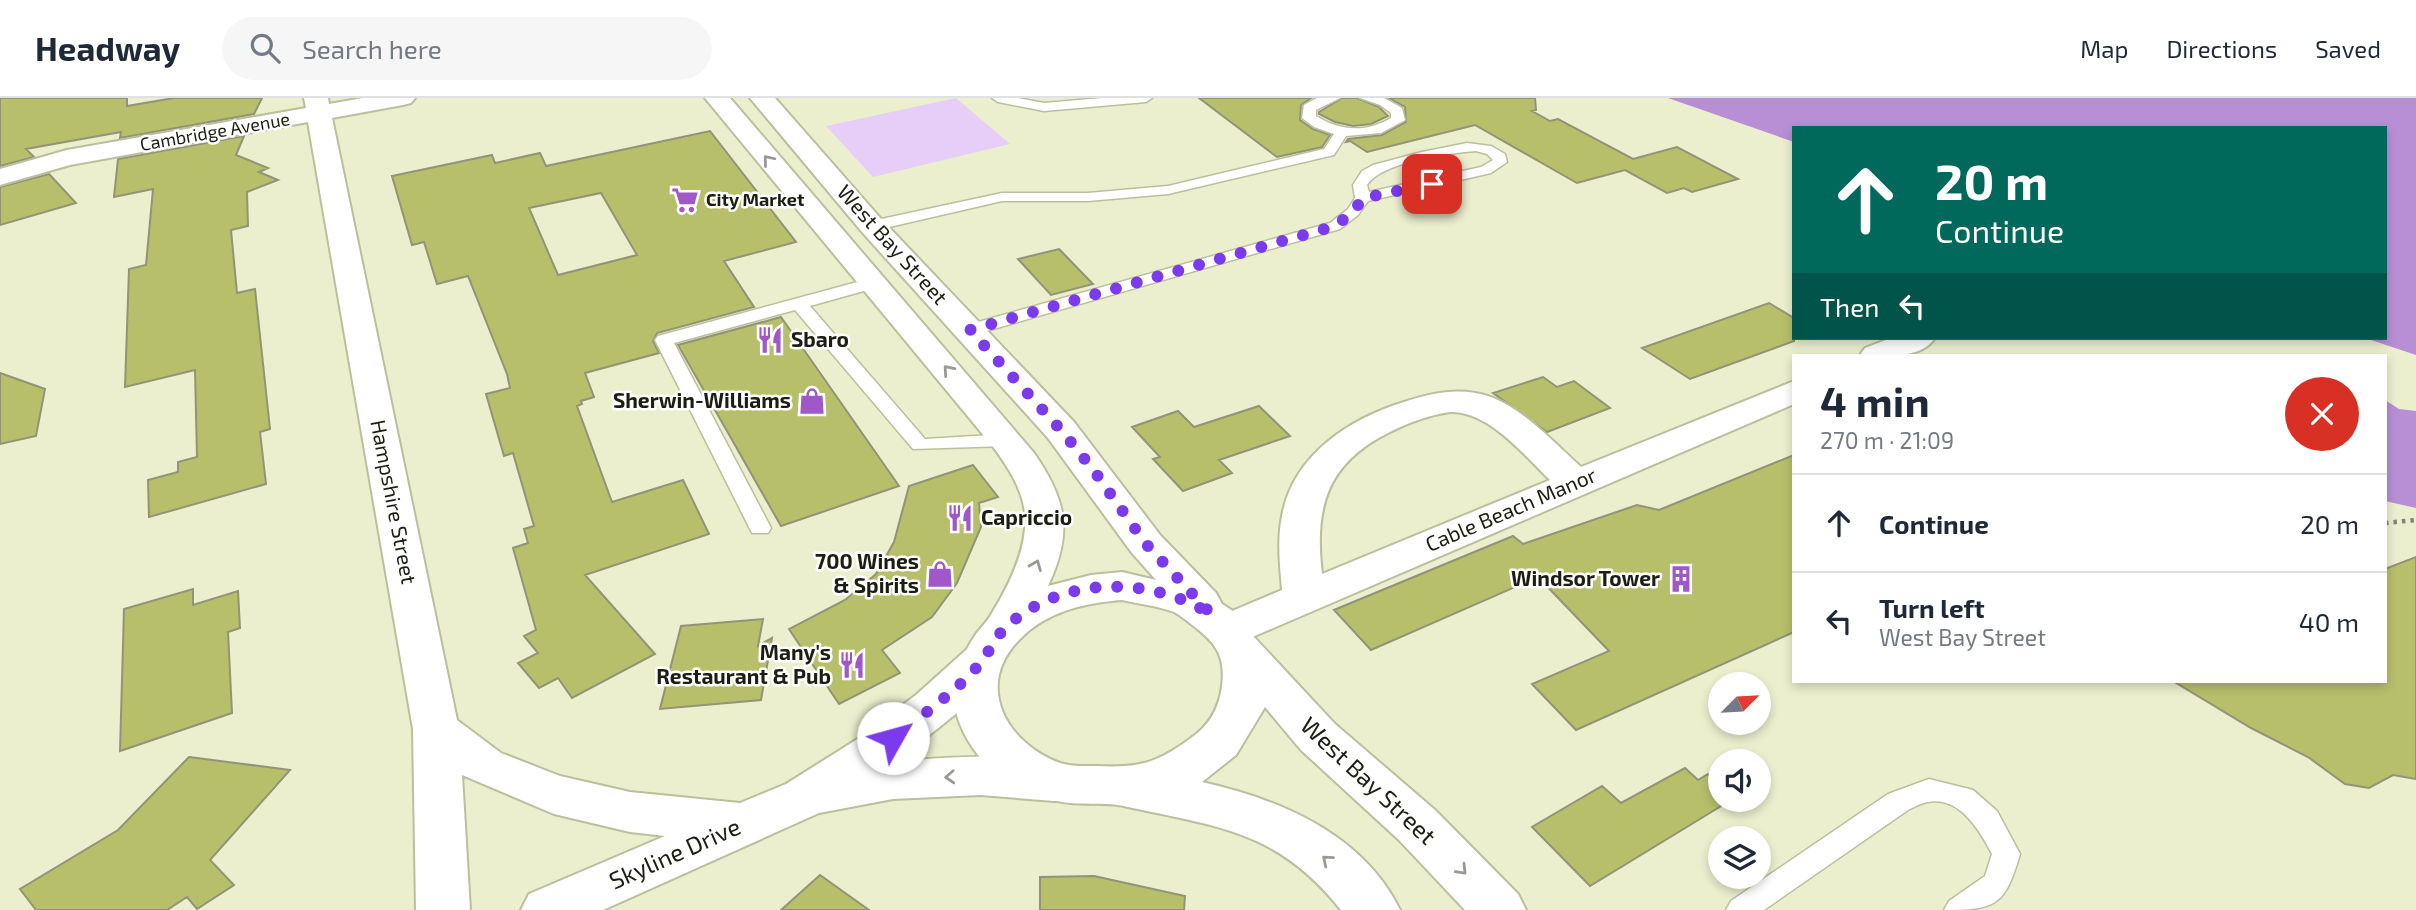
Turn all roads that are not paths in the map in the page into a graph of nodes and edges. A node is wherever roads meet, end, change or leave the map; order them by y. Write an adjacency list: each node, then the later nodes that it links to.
1 (404, 98): 8 (street, Cambridge Avenue)
2 (717, 98): 15 (street, West Bay Street, one-way to 2)
3 (762, 98): 14 (street, West Bay Street)
4 (998, 98): 5 (lane)
5 (1146, 98)
6 (1334, 98): 9 (lane)
7 (1366, 98): 9 (lane)
8 (318, 106): 10 (street, Cambridge Avenue); 27 (street, Hampshire Street)
9 (1342, 132): 14 (lane)
10 (67, 158): 11 (street, Cambridge Avenue); 12 (street, Cambridge Avenue)
11 (0, 164)
12 (0, 177)
13 (1363, 198): 13 (lane); 17 (lane)
14 (872, 226): 17 (street, West Bay Street)
15 (873, 283): 16 (lane); 21 (street, West Bay Street, one-way to 15)
16 (799, 304): 21 (lane); 23 (lane)
17 (970, 330): 25 (street, West Bay Street)
18 (1914, 340): 19 (street)
19 (1879, 354)
20 (1792, 392): 22 (street, Cable Beach Manor)
21 (1007, 440): 26 (street, West Bay Street, one-way to 21)
22 (1576, 483): 24 (street, Cable Beach Manor); 24 (street)
23 (760, 528)
24 (1304, 598): 25 (street, Cable Beach Manor)
25 (1227, 631): 26 (street); 29 (street); 35 (street, West Bay Street, one-way to 35)
26 (994, 643): 28 (street); 30 (street, Skyline Drive)
27 (436, 729): 31 (street); 32 (street, Hampshire Street)
28 (1067, 784): 29 (street); 30 (street, Skyline Drive, one-way to 30)
29 (1118, 788): 34 (street, one-way to 29)
30 (803, 798): 31 (street, Skyline Drive)
31 (744, 823): 33 (street, Skyline Drive)
32 (443, 910)
33 (548, 910)
34 (1373, 910)
35 (1499, 910)
36 (1741, 910): 37 (lane)
37 (1959, 910)

